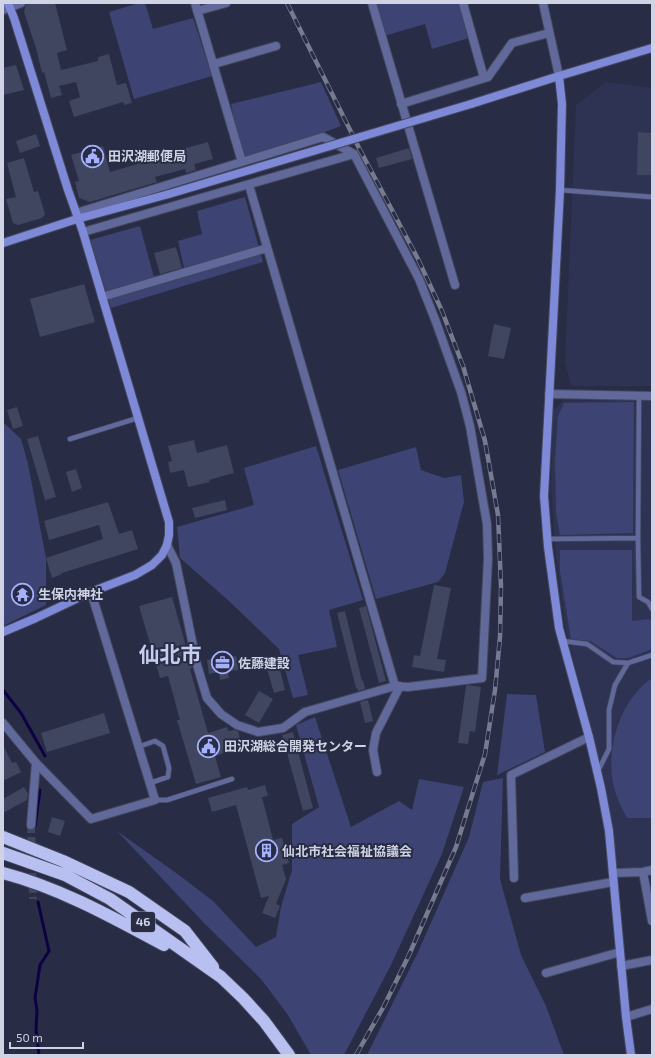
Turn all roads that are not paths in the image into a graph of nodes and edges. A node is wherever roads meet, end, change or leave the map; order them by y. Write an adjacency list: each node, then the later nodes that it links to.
1 (21, 3): 6 (street)
2 (226, 3): 7 (street)
3 (372, 3): 14 (street)
4 (463, 3): 13 (street)
5 (543, 3): 8 (street)
6 (7, 7): 20 (street)
7 (196, 7): 11 (street)
8 (549, 33): 12 (street); 13 (street)
9 (276, 46): 11 (street)
10 (652, 48): 12 (street)
11 (214, 64): 16 (street)
12 (559, 76): 18 (street); 20 (street, bridge)
13 (484, 78): 14 (street)
14 (401, 104): 24 (street)
15 (354, 154): 16 (street); 17 (street); 40 (street)
16 (242, 162): 20 (street)
17 (249, 185): 21 (street); 23 (street)
18 (560, 190): 19 (lane); 26 (street)
19 (652, 197)
20 (77, 216): 21 (street); 22 (street)
21 (82, 232): 25 (street)
22 (3, 243)
23 (267, 248): 25 (street); 40 (street)
24 (455, 285)
25 (102, 297): 29 (street)
26 (549, 394): 27 (street); 32 (street)
27 (639, 396): 28 (street); 31 (lane)
28 (652, 396)
29 (138, 418): 30 (lane); 33 (street)
30 (70, 439)
31 (638, 538): 32 (lane); 35 (lane)
32 (547, 539): 37 (street)
33 (167, 545): 34 (street); 40 (street)
34 (91, 592): 36 (street); 43 (street)
35 (652, 609)
36 (3, 632)
37 (562, 641): 39 (lane); 42 (street)
38 (652, 655): 39 (lane)
39 (628, 664): 46 (lane)
40 (398, 686): 45 (street)
41 (3, 723): 44 (street)
42 (589, 737): 46 (street); 57 (street)
43 (138, 747): 48 (street); 48 (lane)
44 (36, 763): 49 (street); 50 (street)
45 (377, 772)
46 (597, 772): 56 (street)
47 (232, 779): 49 (lane)
48 (150, 782): 49 (street)
49 (155, 800)
50 (31, 825)
51 (3, 837): 65 (highway)
52 (3, 853): 65 (highway, 46)
53 (652, 870): 54 (street)
54 (643, 872): 56 (street); 60 (street)
55 (3, 873): 65 (highway)
56 (613, 873): 58 (street)
57 (514, 878)
58 (613, 882): 59 (street); 61 (street)
59 (525, 898)
60 (652, 921)
61 (620, 952): 63 (street); 64 (street)
62 (652, 960): 63 (street)
63 (621, 966): 67 (street)
64 (546, 972)
65 (221, 977): 68 (highway, 46)
66 (652, 1009): 67 (street)
67 (626, 1017): 69 (street)
68 (289, 1055)
69 (632, 1055)

